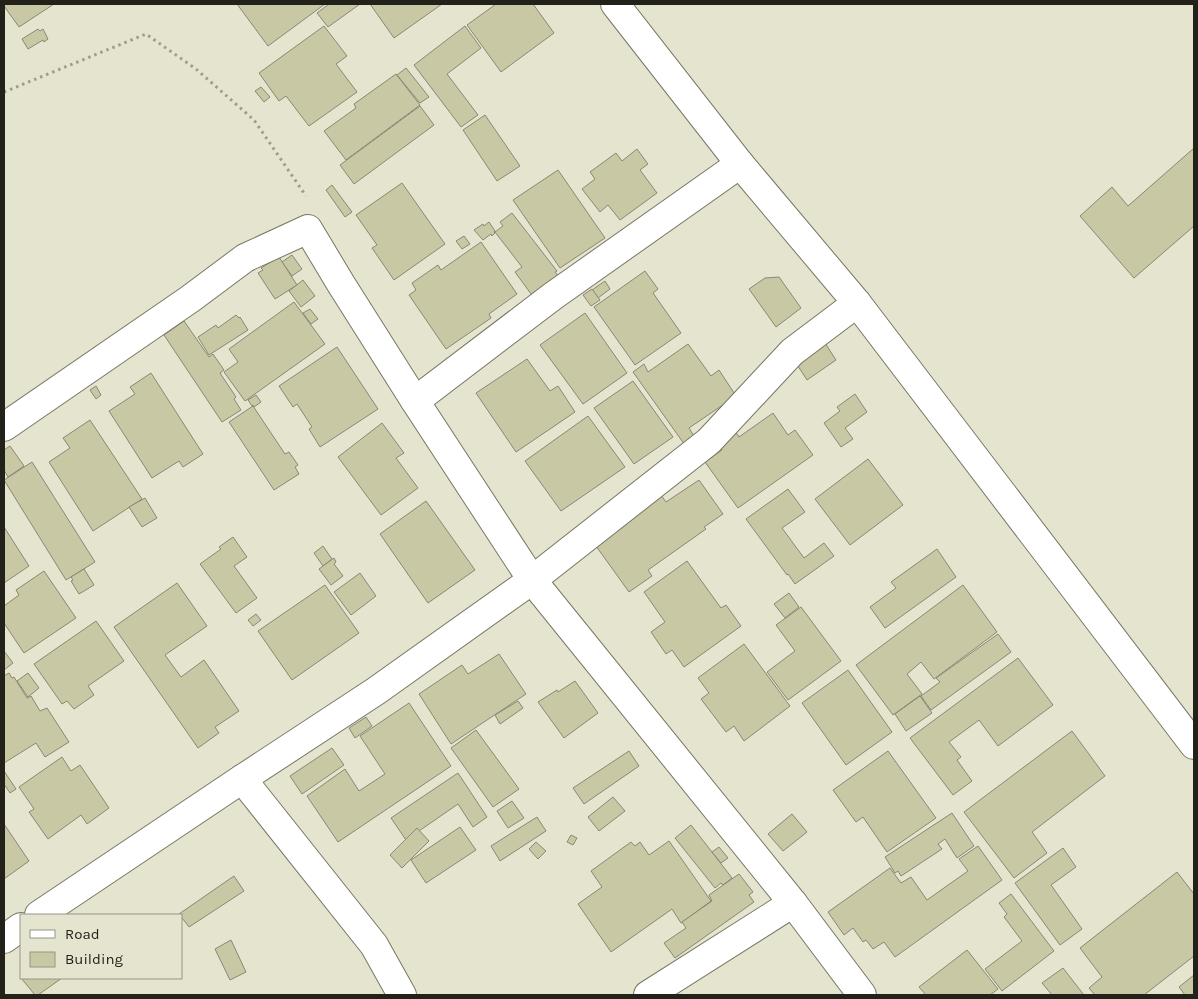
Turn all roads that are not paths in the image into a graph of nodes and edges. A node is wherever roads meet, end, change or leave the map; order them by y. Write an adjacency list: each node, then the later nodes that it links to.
1 (615, 4): 2 (street)
2 (740, 164): 3 (street); 4 (street)
3 (857, 303): 6 (street); 7 (street)
4 (415, 401): 5 (street); 6 (street)
5 (4, 427)
6 (532, 580): 8 (street); 9 (street)
7 (1194, 745)
8 (242, 778): 10 (street); 13 (street)
9 (793, 903): 14 (street); 15 (street)
10 (40, 914)
11 (20, 928): 12 (street)
12 (4, 939)
13 (402, 995)
14 (648, 995)
15 (862, 995)

